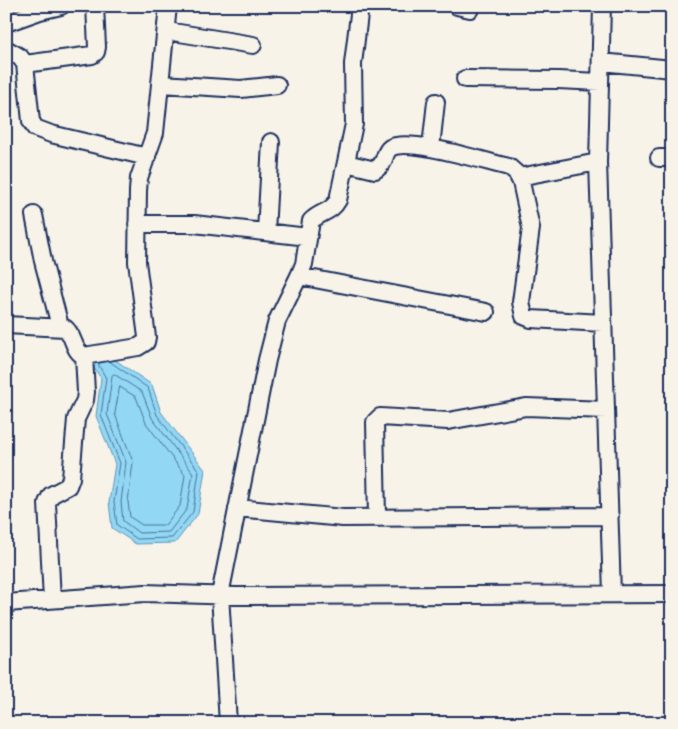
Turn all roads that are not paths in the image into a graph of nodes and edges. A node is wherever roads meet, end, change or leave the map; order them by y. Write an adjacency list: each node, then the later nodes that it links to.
1 (61, 6): 6 (street)
2 (95, 6): 11 (street)
3 (168, 6): 7 (street)
4 (360, 6): 22 (street)
5 (602, 6): 10 (street)
6 (6, 23)
7 (167, 31): 8 (street); 15 (street)
8 (253, 45)
9 (6, 49): 11 (street)
10 (601, 62): 12 (street); 14 (street)
11 (25, 64): 20 (street)
12 (672, 69)
13 (465, 79): 14 (street)
14 (600, 82): 21 (street)
15 (161, 84): 16 (street); 20 (street)
16 (277, 85)
17 (436, 102): 19 (street)
18 (272, 142): 26 (street)
19 (430, 147): 22 (street); 23 (street)
20 (147, 157): 25 (street)
21 (598, 162): 23 (street); 30 (street)
22 (346, 163): 27 (street)
23 (519, 177): 30 (street)
24 (34, 215): 32 (street)
25 (137, 224): 26 (street); 33 (street)
26 (266, 232): 27 (street)
27 (308, 237): 28 (street)
28 (299, 276): 29 (street); 35 (street)
29 (486, 312)
30 (603, 323): 34 (street)
31 (6, 325): 32 (street)
32 (60, 326): 33 (street)
33 (84, 356): 41 (street)
34 (606, 410): 36 (street); 37 (street)
35 (237, 508): 37 (street); 40 (street)
36 (610, 516): 37 (street); 38 (street)
37 (377, 518)
38 (612, 594): 39 (street); 40 (street)
39 (672, 594)
40 (220, 595): 41 (street); 43 (street)
41 (52, 600): 42 (street)
42 (6, 604)
43 (228, 723)

